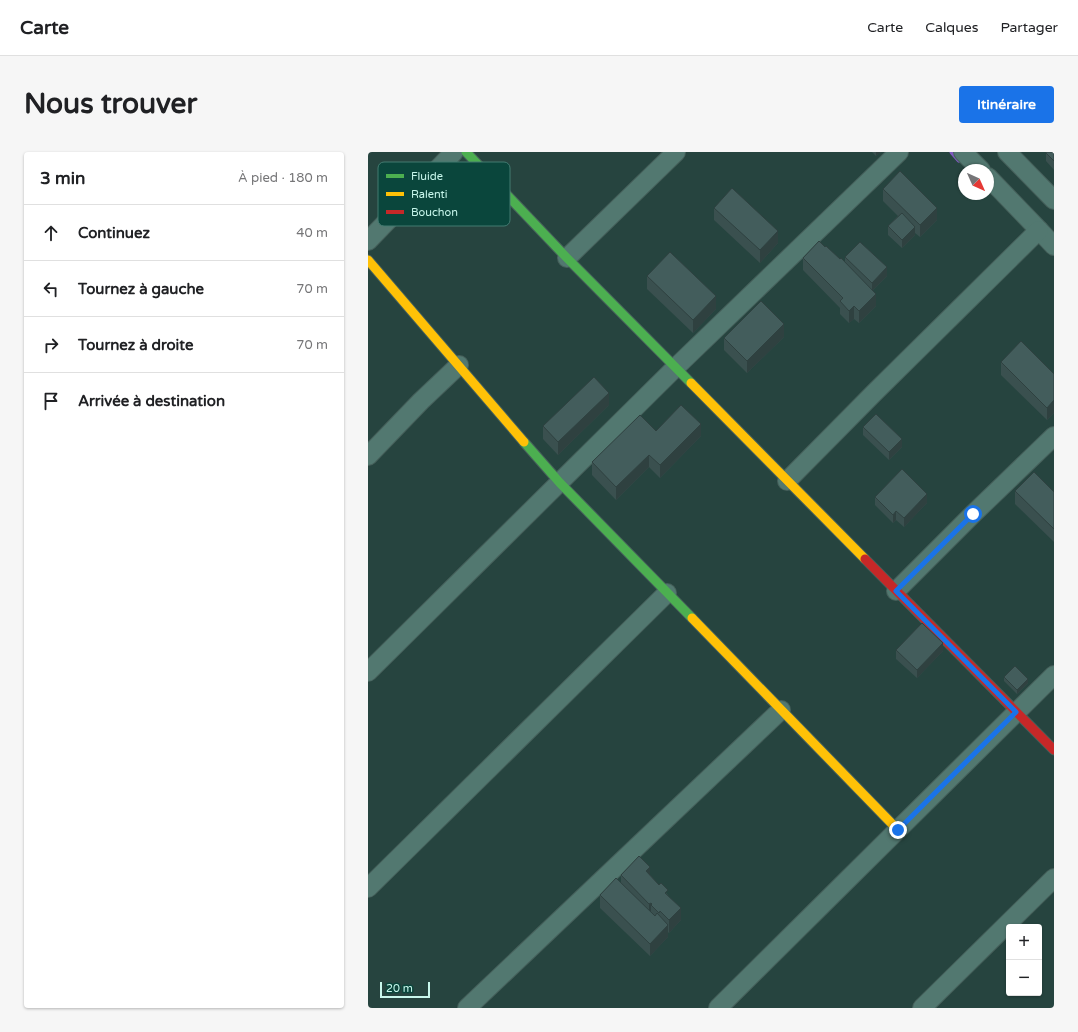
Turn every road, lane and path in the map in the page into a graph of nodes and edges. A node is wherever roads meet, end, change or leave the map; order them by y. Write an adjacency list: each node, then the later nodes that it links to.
1 (454, 152): 7 (street)
2 (466, 152): 8 (street)
3 (676, 152): 17 (street)
4 (899, 152): 20 (street)
5 (963, 152): 9 (street)
6 (1007, 152): 12 (street)
7 (444, 162)
8 (476, 162)
9 (975, 164)
10 (994, 184): 14 (street)
11 (510, 198): 17 (street)
12 (1054, 200)
13 (382, 226): 15 (street)
14 (1040, 230): 16 (street); 23 (street)
15 (368, 241)
16 (1054, 246)
17 (567, 258): 20 (street)
18 (368, 260): 19 (street)
19 (459, 365): 22 (street); 24 (street)
20 (675, 368): 23 (street); 24 (street)
21 (1054, 436): 25 (street)
22 (368, 456)
23 (787, 481): 25 (street)
24 (560, 483): 26 (street); 27 (street)
25 (896, 591): 30 (street)
26 (667, 592): 29 (street); 34 (street)
27 (368, 672)
28 (1054, 675): 30 (street)
29 (782, 710): 32 (street); 35 (street)
30 (1016, 712): 31 (street); 32 (street)
31 (1054, 750)
32 (898, 830): 36 (street)
33 (1054, 878): 37 (street)
34 (368, 888)
35 (468, 1008)
36 (718, 1008)
37 (922, 1008)

